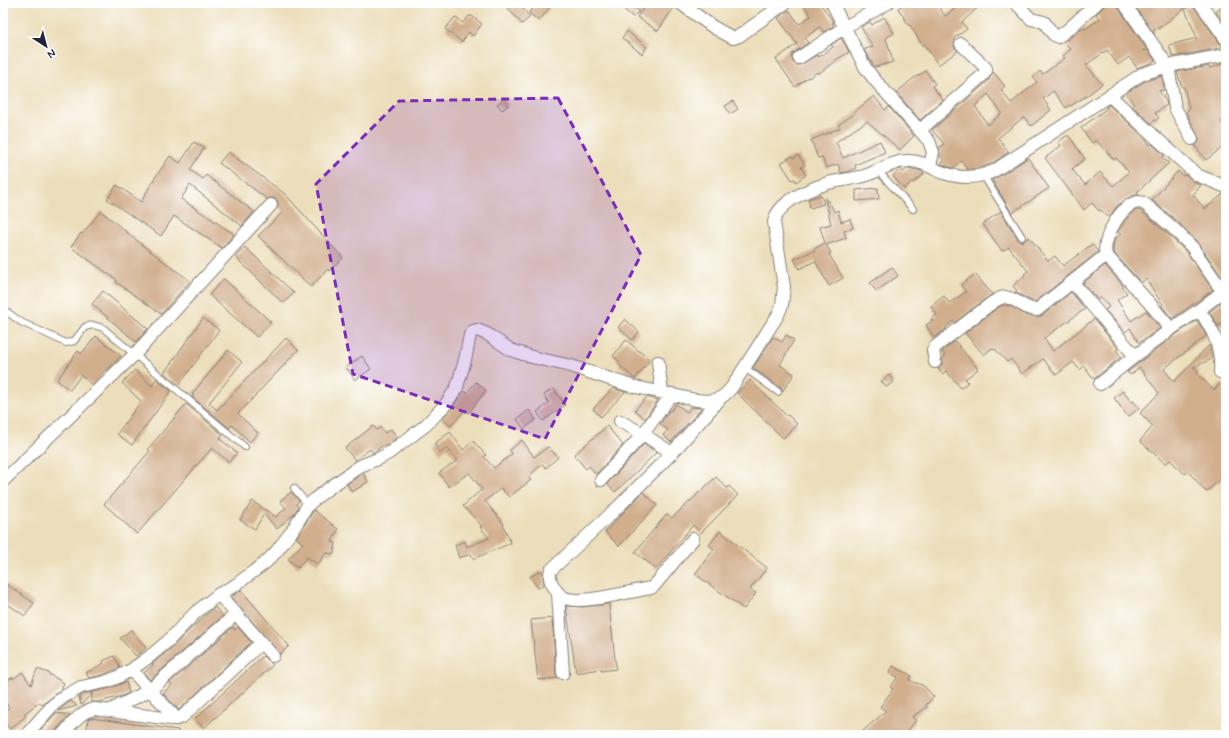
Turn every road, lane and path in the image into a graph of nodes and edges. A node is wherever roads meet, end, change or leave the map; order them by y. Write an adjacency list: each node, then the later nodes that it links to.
1 (680, 3): 2 (street)
2 (785, 3)
3 (832, 3): 9 (street)
4 (888, 3): 9 (street)
5 (1016, 3): 6 (street)
6 (1097, 3)
7 (1124, 3): 14 (street)
8 (1200, 3): 10 (street)
9 (845, 27): 13 (street); 16 (street)
10 (1226, 39)
11 (961, 44): 16 (street)
12 (1226, 55): 14 (street)
13 (799, 58)
14 (1168, 66): 15 (street); 17 (street)
15 (1110, 96): 20 (street); 21 (street)
16 (920, 130): 18 (street)
17 (1192, 139)
18 (930, 166): 19 (street); 20 (street)
19 (878, 171): 23 (lane); 35 (street)
20 (983, 176): 24 (lane)
21 (1226, 187)
22 (272, 205): 31 (street)
23 (913, 209)
24 (1022, 237)
25 (1106, 255): 26 (street); 27 (street); 30 (street)
26 (1073, 283): 32 (street); 34 (street)
27 (1224, 291): 29 (street)
28 (3, 309): 31 (lane)
29 (1199, 310): 30 (street); 36 (street)
30 (1171, 329): 32 (street)
31 (136, 354): 43 (lane); 46 (street)
32 (1135, 356): 37 (street)
33 (658, 362): 39 (street)
34 (935, 362)
35 (745, 368): 38 (lane); 40 (street)
36 (1220, 372)
37 (1100, 384)
38 (778, 392)
39 (667, 393): 40 (street); 42 (street); 48 (street)
40 (719, 400): 44 (street)
41 (620, 421): 42 (street)
42 (643, 434): 44 (street); 45 (street)
43 (245, 447)
44 (672, 453): 50 (street)
45 (601, 480)
46 (3, 481)
47 (294, 488): 48 (lane)
48 (308, 505): 55 (street)
49 (693, 539): 50 (street)
50 (558, 593): 56 (street)
51 (224, 600): 52 (street)
52 (236, 614): 53 (street); 57 (street)
53 (262, 643): 54 (street); 59 (street)
54 (273, 656)
55 (131, 670): 57 (street); 60 (street)
56 (563, 674)
57 (150, 690): 58 (street); 59 (street)
58 (109, 711): 59 (street); 61 (street)
59 (177, 719)
60 (26, 735)
61 (62, 735)

